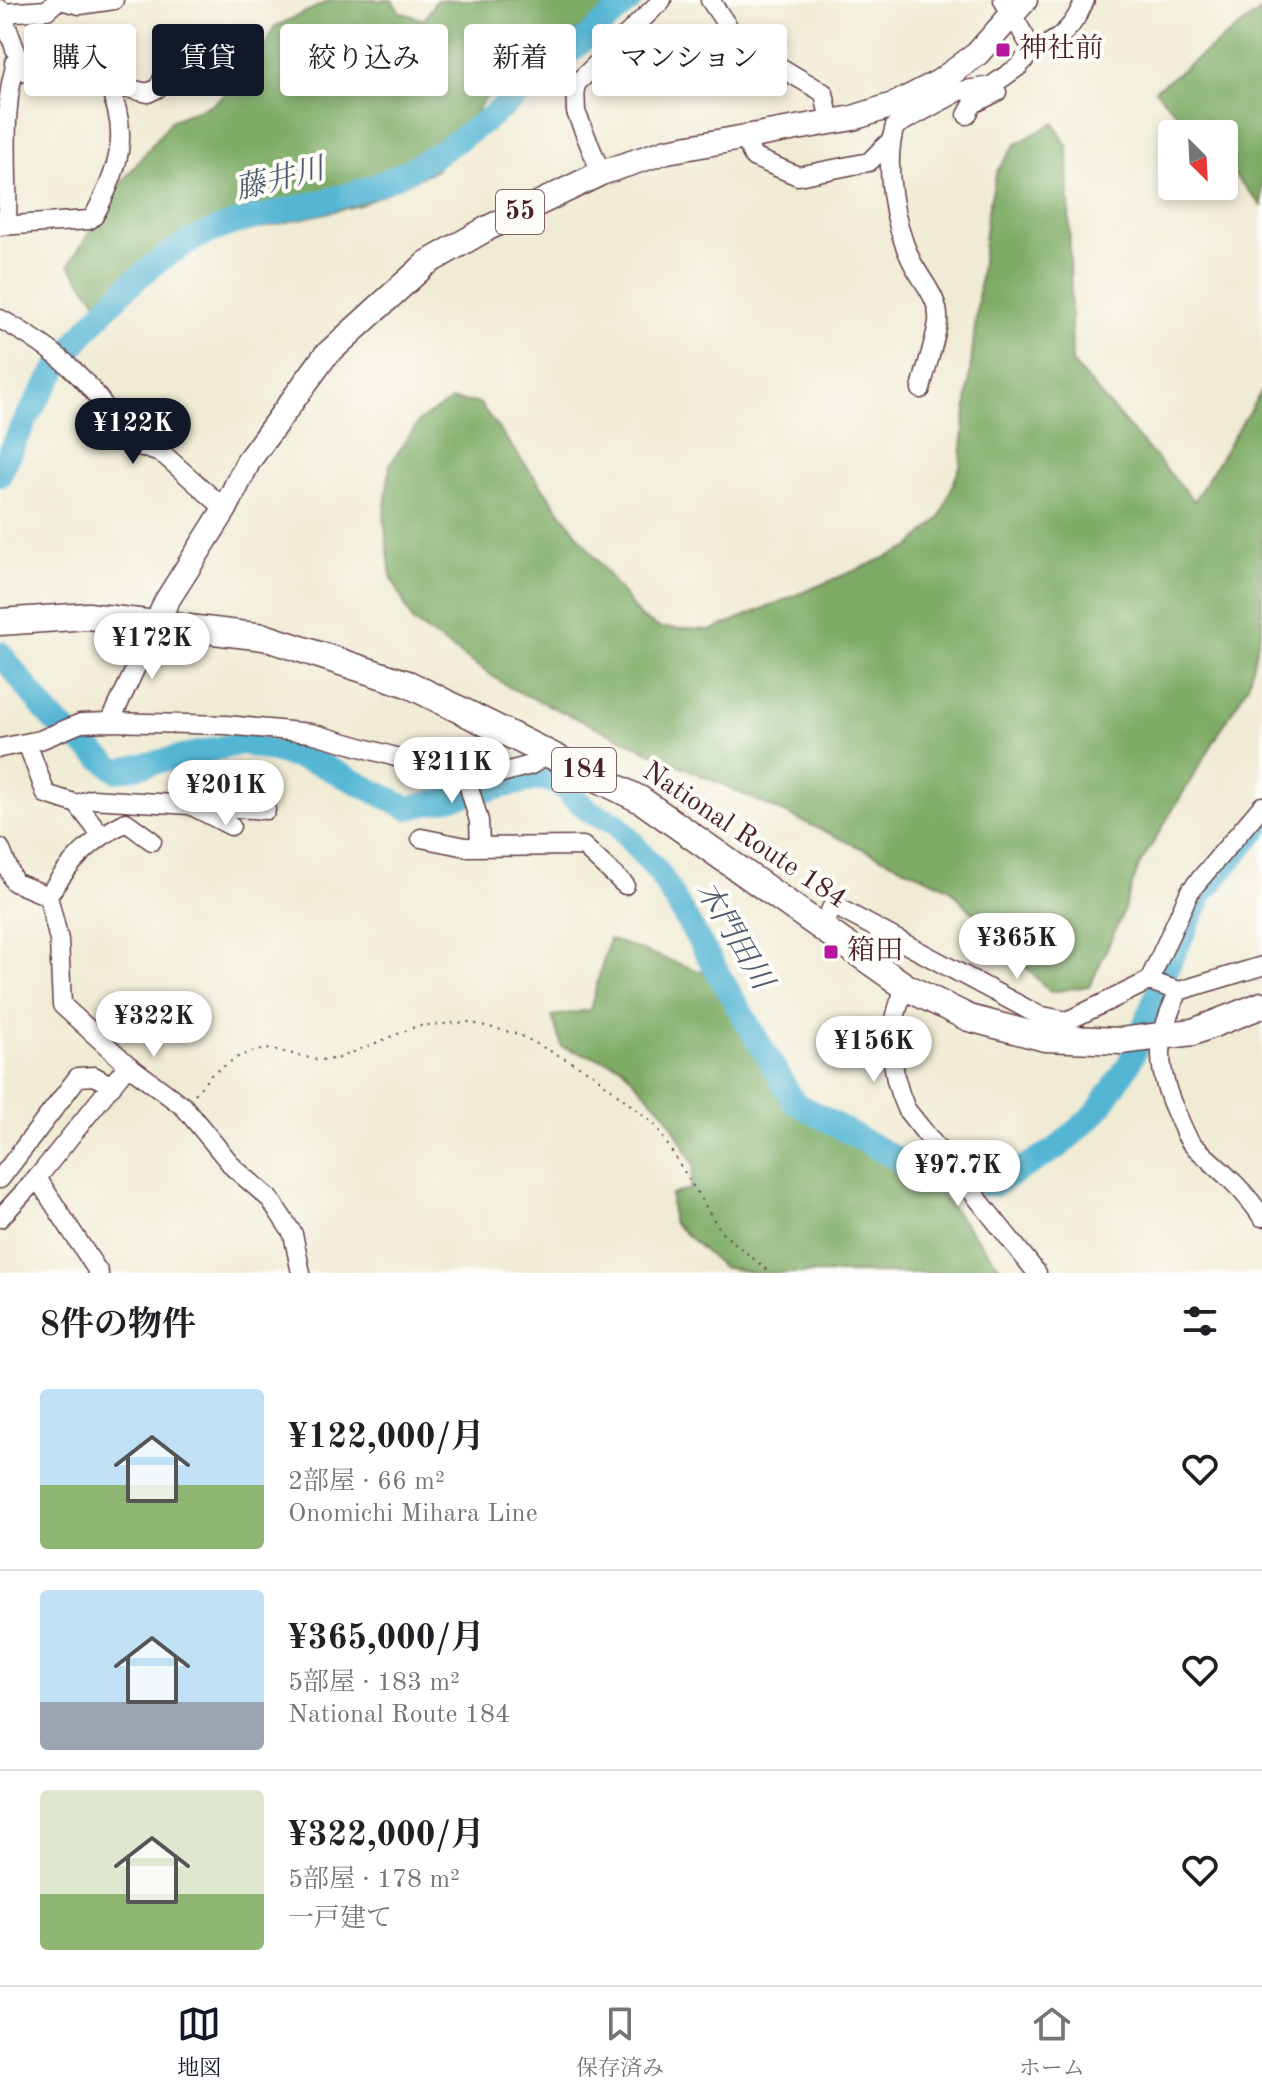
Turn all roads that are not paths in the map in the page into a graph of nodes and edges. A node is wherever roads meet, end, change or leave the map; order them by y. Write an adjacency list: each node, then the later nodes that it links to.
1 (59, 0): 2 (street); 6 (street)
2 (114, 0)
3 (662, 0): 17 (street)
4 (710, 0): 14 (street)
5 (1085, 0): 8 (street)
6 (0, 6): 9 (street)
7 (1013, 6): 8 (street); 14 (main road, 55)
8 (1033, 50): 12 (street); 16 (street)
9 (14, 63): 10 (street); 13 (street)
10 (24, 70)
11 (113, 96): 18 (street)
12 (967, 115)
13 (0, 118): 18 (street)
14 (830, 122): 15 (main road, 55)
15 (745, 137): 16 (street); 17 (main road, 55)
16 (890, 141): 20 (street)
17 (601, 173): 21 (main road, 55)
18 (4, 225)
19 (0, 319): 21 (street)
20 (921, 389)
21 (225, 509): 23 (main road, 55)
22 (0, 622): 23 (highway, National Route 184 / 184)
23 (157, 623): 24 (street); 27 (highway, National Route 184 / 184)
24 (110, 722): 25 (street); 28 (street)
25 (27, 743): 26 (street); 29 (street)
26 (0, 748)
27 (550, 752): 28 (street); 43 (highway, National Route 184 / 184)
28 (466, 777): 37 (street)
29 (77, 804): 30 (street); 34 (street)
30 (190, 805): 32 (street); 33 (street)
31 (1262, 806): 45 (street)
32 (266, 810)
33 (231, 826)
34 (101, 835): 36 (street); 42 (street)
35 (421, 838): 37 (street)
36 (152, 841)
37 (480, 845): 40 (street)
38 (0, 848): 39 (street)
39 (14, 882): 41 (street); 42 (street)
40 (625, 885)
41 (0, 895)
42 (48, 896): 50 (street)
43 (821, 928): 45 (street); 46 (highway, National Route 184 / 184)
44 (1262, 966): 47 (street)
45 (1149, 981): 47 (street)
46 (906, 987): 49 (highway, National Route 184 / 184); 58 (street)
47 (1179, 991): 49 (street)
48 (1262, 1005): 49 (highway, National Route 184 / 184)
49 (1160, 1037): 54 (street)
50 (128, 1065): 51 (street); 57 (street)
51 (112, 1086): 52 (street); 53 (street)
52 (37, 1178): 55 (street); 56 (street)
53 (0, 1179)
54 (1262, 1217)
55 (0, 1218)
56 (99, 1273)
57 (301, 1273)
58 (1037, 1273)

